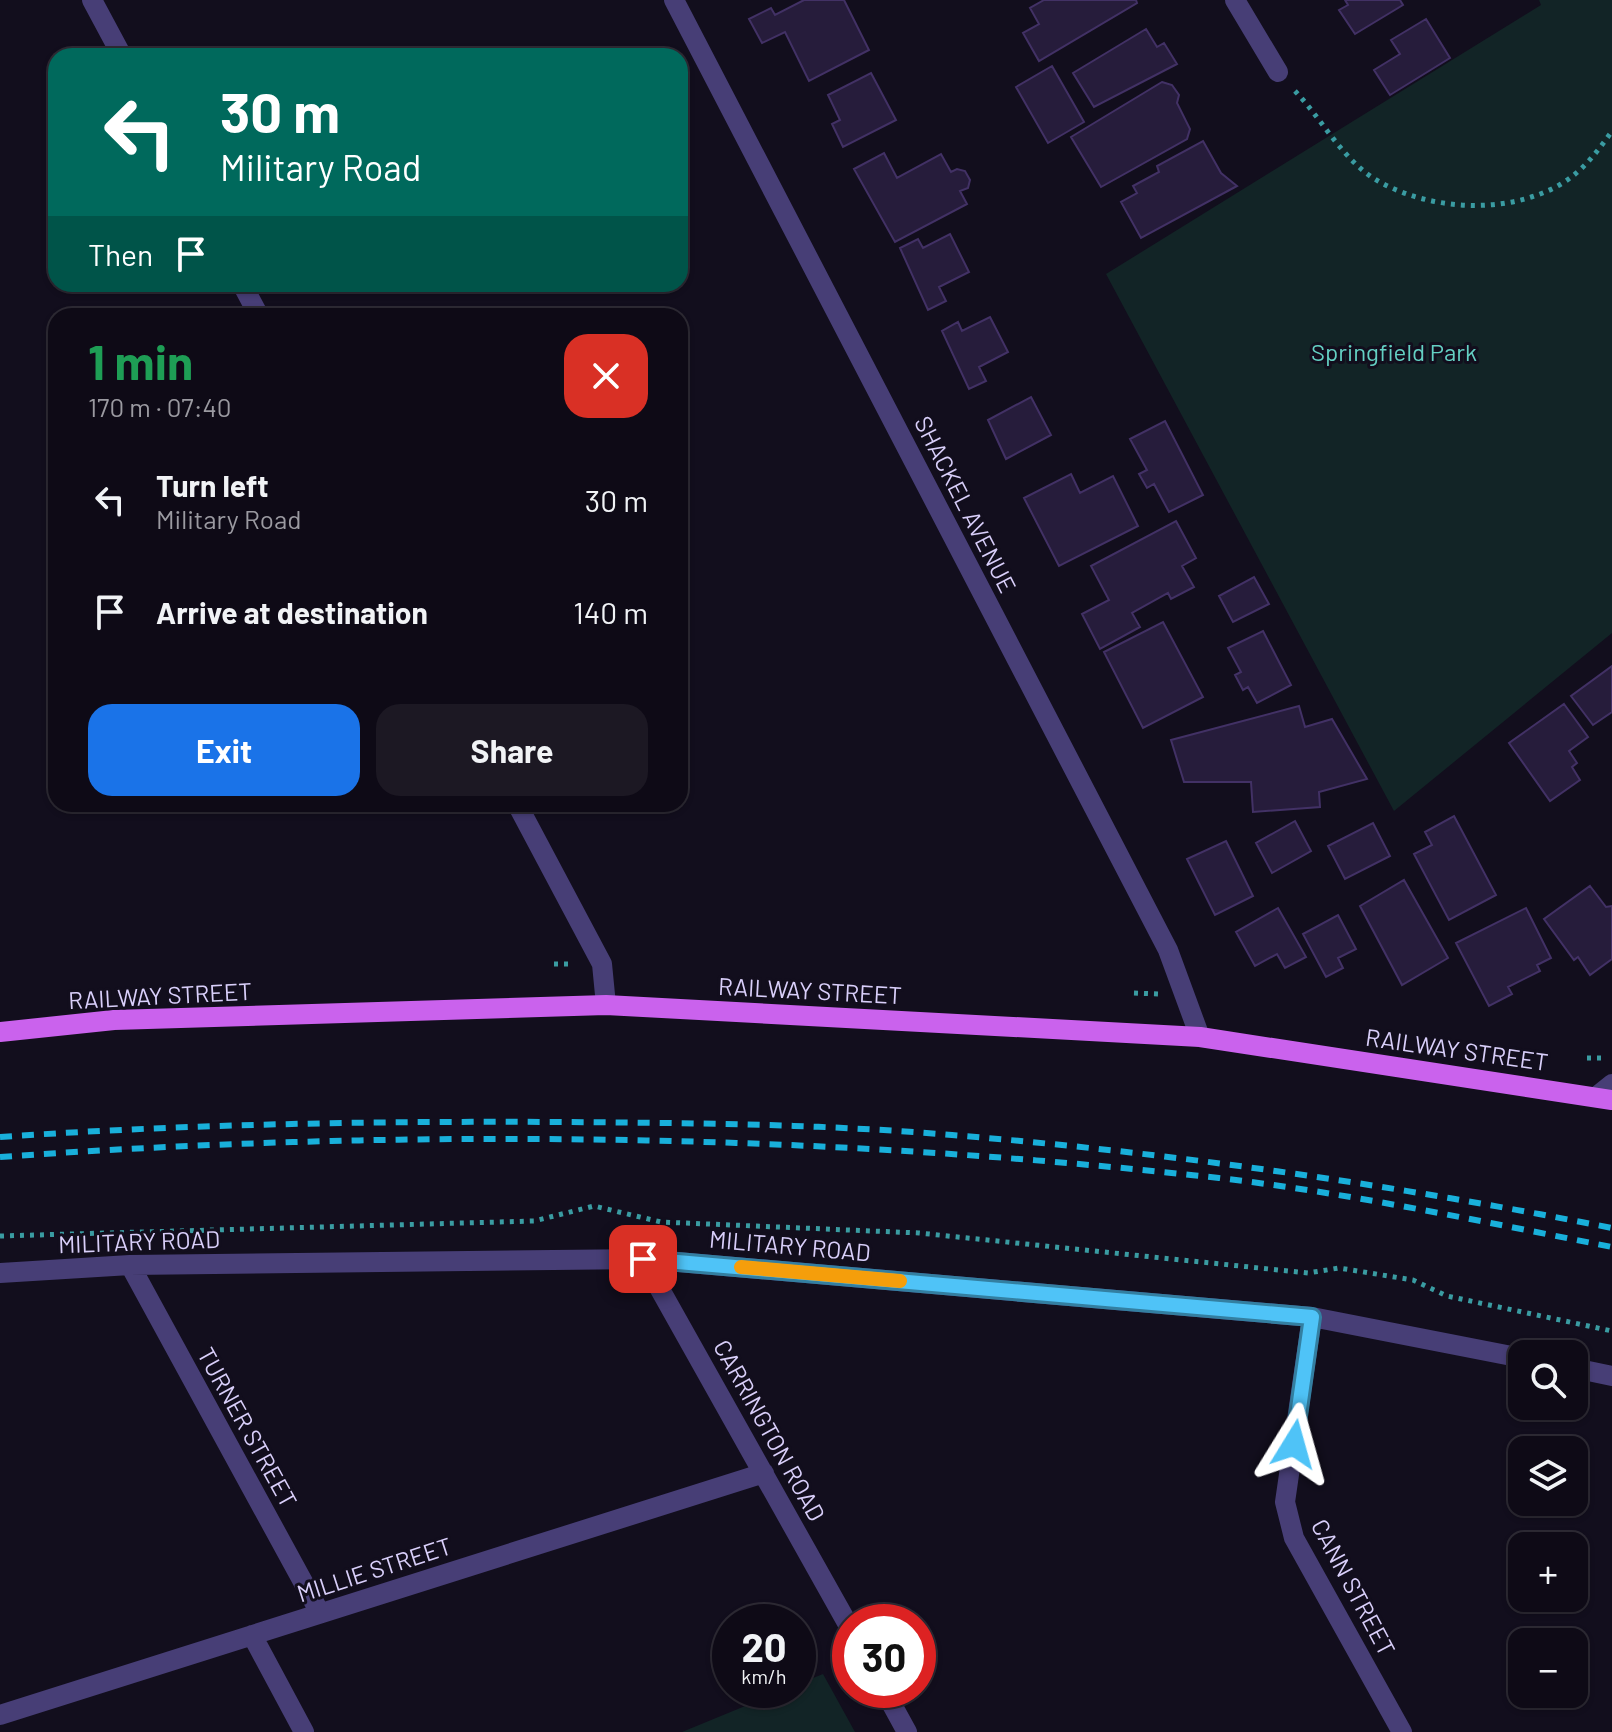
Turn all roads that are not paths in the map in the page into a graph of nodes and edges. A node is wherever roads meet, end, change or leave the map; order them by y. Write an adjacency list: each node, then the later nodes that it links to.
1 (92, 0): 4 (street)
2 (674, 0): 9 (street, SHACKEL AVENUE)
3 (1235, 0): 5 (street)
4 (118, 48)
5 (1278, 72)
6 (521, 812): 7 (street)
7 (606, 1005): 8 (main road, RAILWAY STREET); 9 (main road, RAILWAY STREET)
8 (0, 1032)
9 (1200, 1037): 10 (main road, RAILWAY STREET)
10 (1607, 1093)
11 (643, 1259): 12 (street, MILITARY ROAD); 14 (street, MILITARY ROAD); 18 (street, CARRINGTON ROAD)
12 (130, 1265): 13 (street, MILITARY ROAD); 20 (street, TURNER STREET)
13 (0, 1273)
14 (1312, 1317): 15 (street, MILITARY ROAD); 26 (street, CANN STREET)
15 (1508, 1355)
16 (1588, 1371): 17 (street)
17 (1612, 1376)
18 (764, 1473): 19 (street, CARRINGTON ROAD); 20 (street, MILLIE STREET)
19 (837, 1604)
20 (320, 1613): 21 (street, MILLIE STREET)
21 (252, 1635): 23 (street, MILLIE STREET); 24 (street)
22 (894, 1708): 25 (street)
23 (0, 1715)
24 (304, 1732)
25 (907, 1732)
26 (1402, 1732)

